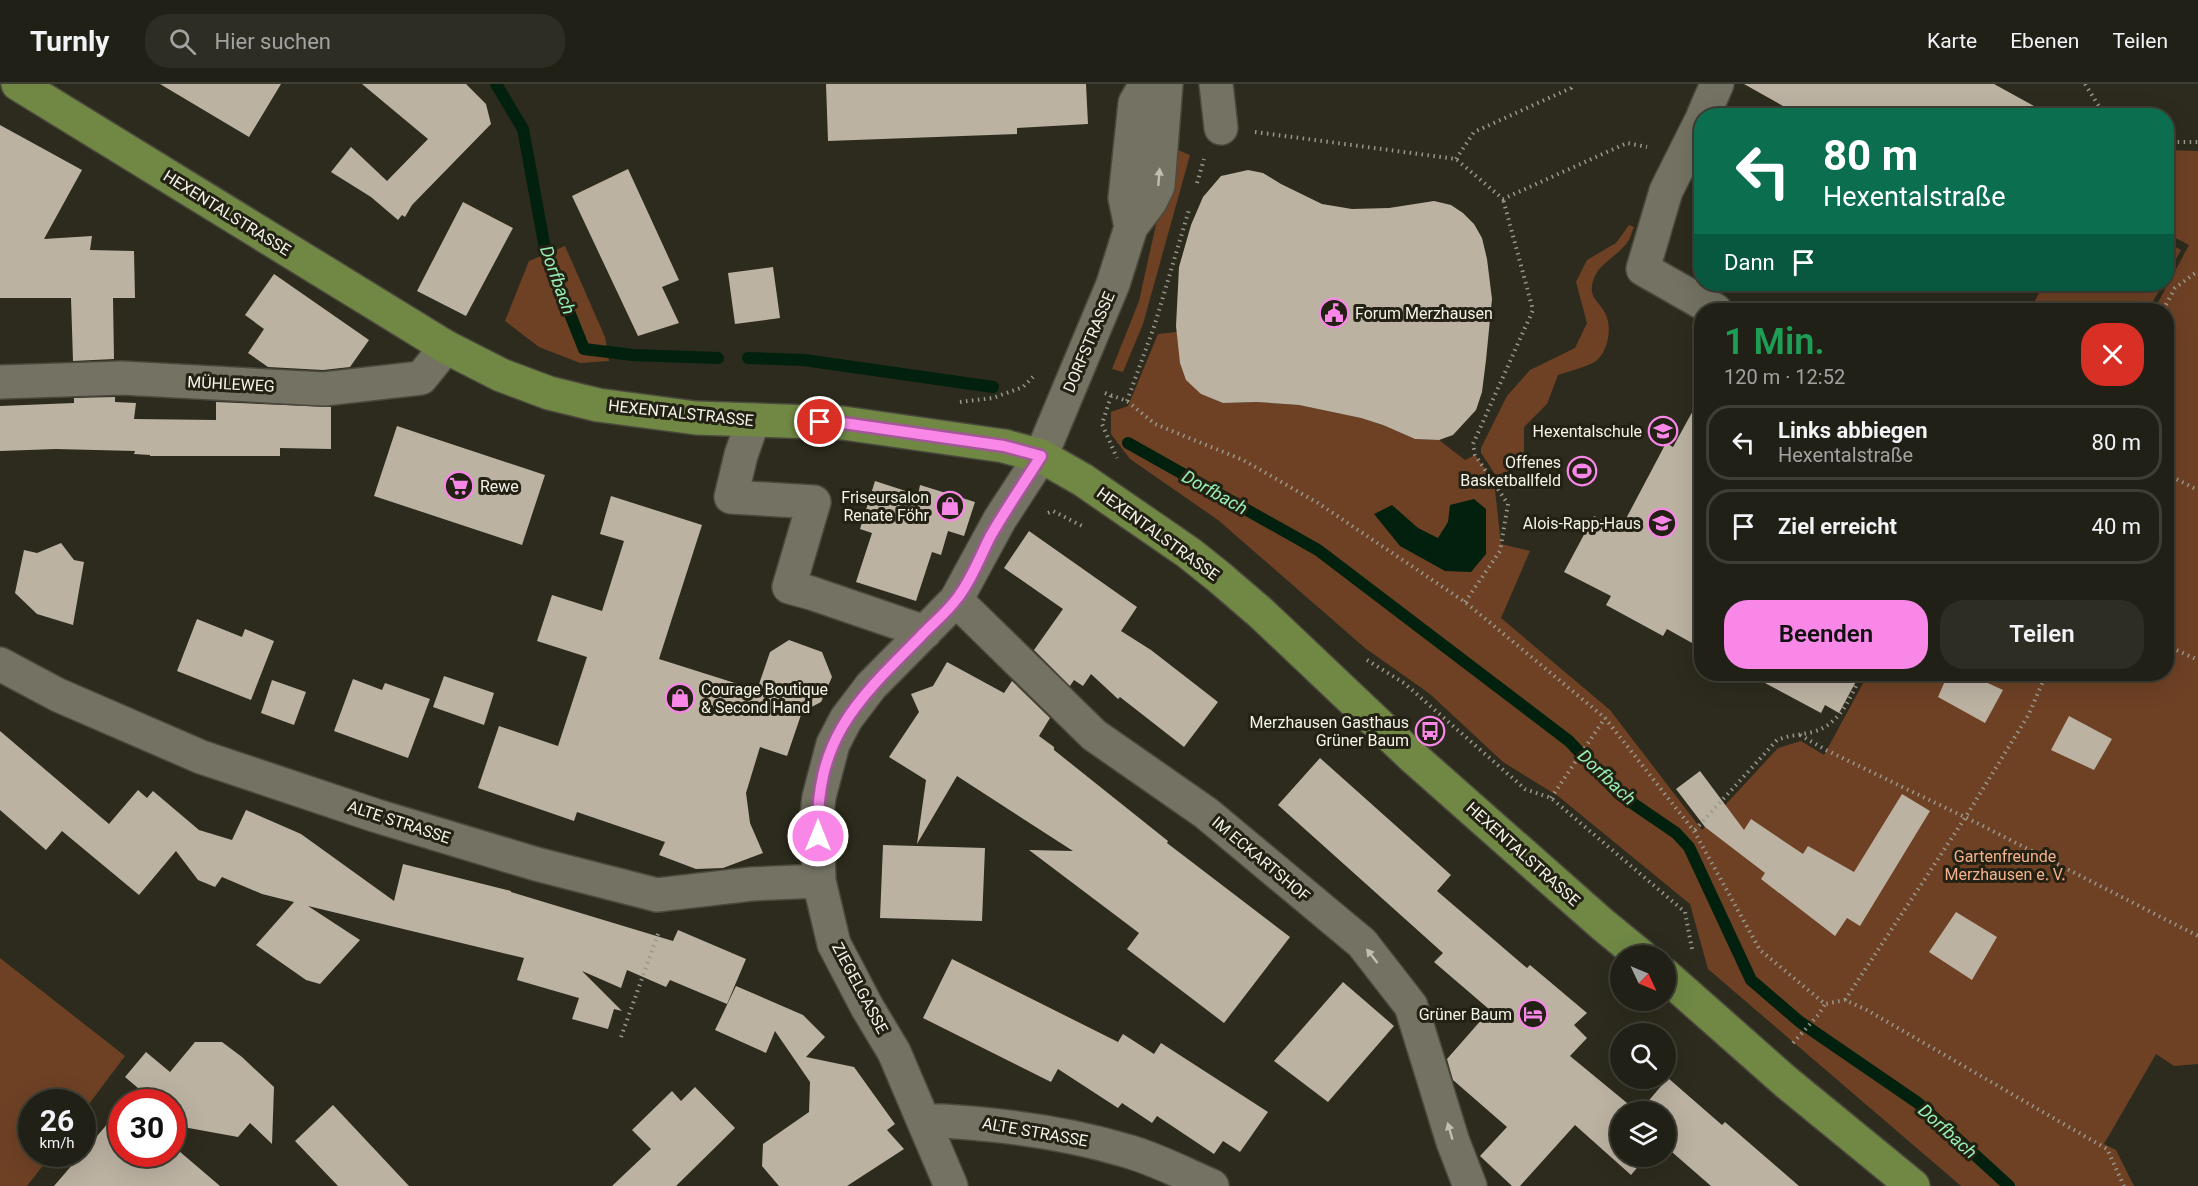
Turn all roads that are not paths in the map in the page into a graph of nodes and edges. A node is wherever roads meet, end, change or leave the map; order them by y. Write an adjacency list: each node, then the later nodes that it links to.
1 (18, 84): 11 (main road, HEXENTALSTRASSE)
2 (1146, 84): 9 (street, DORFSTRASSE)
3 (1166, 84): 9 (street, DORFSTRASSE, one-way to 3)
4 (1216, 84): 7 (street)
5 (1717, 84): 6 (street)
6 (1706, 108)
7 (1221, 128)
8 (1694, 134): 10 (street)
9 (1131, 227): 14 (street, DORFSTRASSE)
10 (1703, 303)
11 (446, 347): 12 (street, MÜHLEWEG); 13 (main road, HEXENTALSTRASSE)
12 (0, 382)
13 (753, 421): 14 (main road, HEXENTALSTRASSE); 16 (street)
14 (1041, 456): 15 (street, ZIEGELGASSE); 19 (main road, HEXENTALSTRASSE)
15 (956, 600): 16 (street, ZIEGELGASSE); 24 (street, IM ECKARTSHOF, one-way to 15)
16 (925, 632): 18 (street, ZIEGELGASSE)
17 (0, 664): 18 (street, ALTE STRASSE)
18 (819, 881): 21 (street, ZIEGELGASSE)
19 (1628, 945)
20 (1676, 984): 25 (main road)
21 (923, 1120): 22 (street); 23 (street, ALTE STRASSE)
22 (951, 1186)
23 (1212, 1186)
24 (1470, 1186)
25 (1913, 1186)

